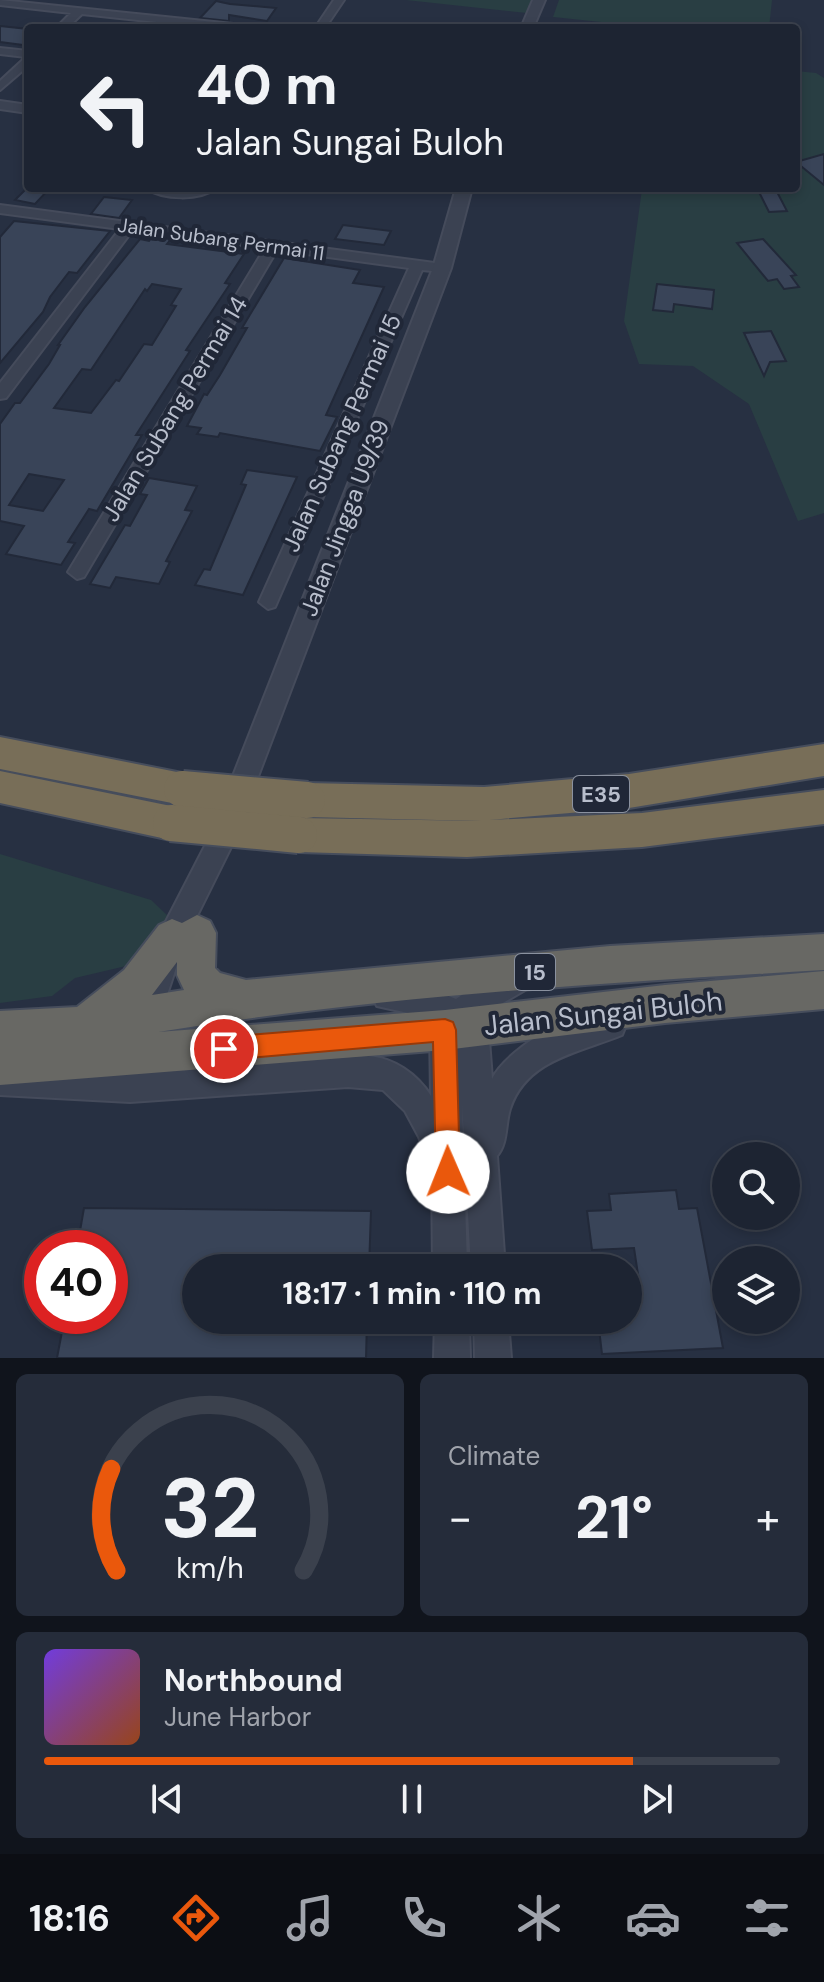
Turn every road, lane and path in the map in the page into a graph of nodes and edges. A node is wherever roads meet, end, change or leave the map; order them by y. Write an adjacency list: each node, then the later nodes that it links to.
1 (339, 0): 7 (street)
2 (539, 0): 8 (street)
3 (0, 2): 4 (street)
4 (79, 11): 5 (street); 6 (street)
5 (65, 24)
6 (204, 24)
7 (323, 24)
8 (529, 24)
9 (0, 51): 10 (street)
10 (24, 56)
11 (24, 61): 12 (street)
12 (0, 87)
13 (0, 105): 14 (street)
14 (24, 108)
15 (463, 192): 20 (street, Jalan Jingga U9/39)
16 (3, 213): 17 (street, Jalan Subang Permai 11)
17 (129, 226): 18 (street, Jalan Subang Permai 11); 21 (street)
18 (273, 246): 19 (street, Jalan Subang Permai 11); 22 (street, Jalan Subang Permai 14)
19 (417, 265): 20 (street, Jalan Subang Permai 11); 23 (street, Jalan Subang Permai 15)
20 (442, 268): 30 (street, Jalan Jingga U9/39)
21 (0, 394)
22 (77, 572)
23 (268, 602)
24 (0, 753): 27 (highway, E35)
25 (824, 760): 29 (highway, E35)
26 (0, 787): 27 (highway, E35)
27 (176, 806): 29 (highway, E35, bridge)
28 (824, 807): 29 (highway, E35)
29 (303, 817)
30 (184, 935): 35 (highway); 37 (street, Jalan Jingga U9/39); 39 (highway)
31 (824, 952): 32 (highway, Jalan Sungai Buloh / 15)
32 (538, 972): 34 (highway, Jalan Sungai Buloh / 15); 38 (street)
33 (824, 990): 36 (highway, Jalan Sungai Buloh / 15)
34 (324, 994): 35 (highway, Jalan Sungai Buloh / 15); 38 (street)
35 (246, 999): 37 (highway, Jalan Sungai Buloh / 15)
36 (727, 999): 38 (highway, Jalan Sungai Buloh / 15); 44 (street)
37 (155, 1017): 39 (highway, Jalan Sungai Buloh / 15); 41 (highway); 42 (highway)
38 (458, 1024): 41 (highway, Jalan Sungai Buloh / 15); 43 (street); 44 (street)
39 (79, 1026): 40 (highway, Jalan Sungai Buloh / 15)
40 (0, 1031)
41 (193, 1051): 42 (highway, Jalan Sungai Buloh / 15)
42 (8, 1070): 43 (street)
43 (448, 1172): 45 (street)
44 (482, 1173): 46 (street)
45 (450, 1254)
46 (487, 1254)
47 (452, 1334): 49 (street)
48 (492, 1334): 50 (street)
49 (452, 1358)
50 (493, 1358)

